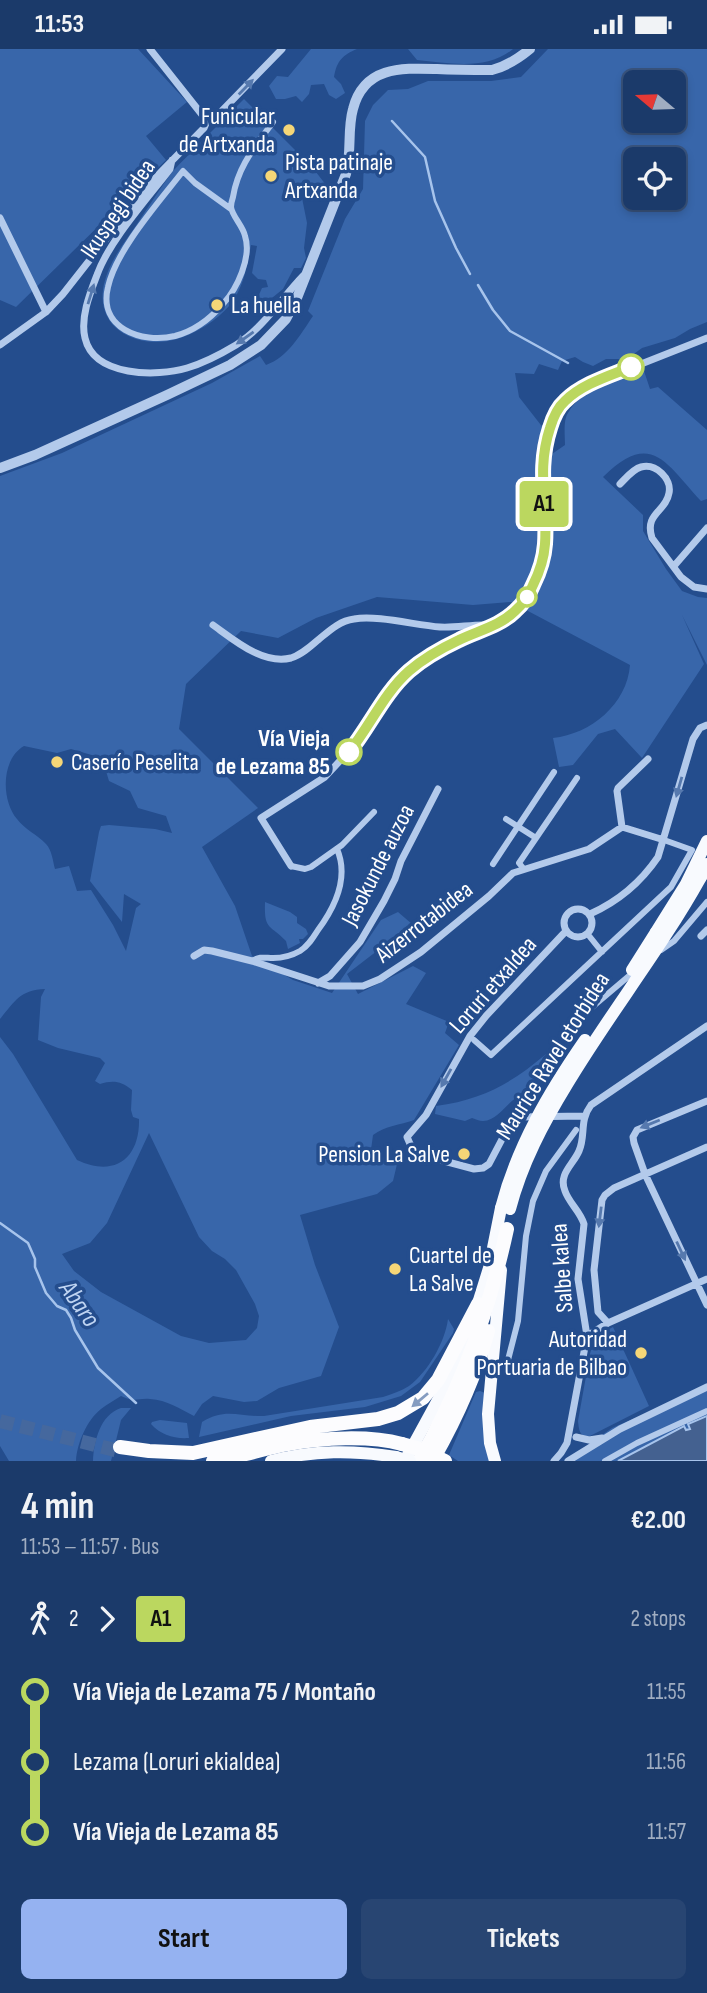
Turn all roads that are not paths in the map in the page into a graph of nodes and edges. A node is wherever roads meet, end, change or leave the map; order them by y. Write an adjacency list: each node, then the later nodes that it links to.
1 (150, 49): 4 (street)
2 (282, 49): 4 (street, one-way to 2)
3 (530, 49): 9 (street)
4 (207, 121): 6 (street)
5 (273, 122): 7 (street)
6 (172, 160): 9 (street, Ikuspegi bidea, one-way to 6); 10 (street)
7 (231, 209): 7 (street)
8 (0, 218): 10 (street)
9 (309, 271): 13 (street)
10 (46, 312): 12 (street)
11 (707, 338): 19 (street)
12 (0, 345)
13 (0, 468)
14 (620, 484): 16 (street)
15 (707, 529): 16 (street)
16 (674, 566): 17 (street)
17 (707, 589)
18 (213, 625): 19 (street)
19 (493, 625): 35 (street)
20 (707, 725): 30 (street, one-way to 30)
21 (648, 759): 28 (street)
22 (554, 772): 27 (street)
23 (577, 778): 29 (street)
24 (439, 789): 44 (street, Jasokunde auzoa)
25 (374, 812): 32 (street, Jasokunde auzoa)
26 (506, 820): 27 (street)
27 (517, 826): 29 (street); 33 (street)
28 (622, 827): 30 (street); 36 (street, Aizerrotabidea)
29 (536, 838): 36 (street)
30 (664, 840): 38 (street); 41 (street, Loruri etxaldea)
31 (707, 841): 54 (main road, Maurice Ravel etorbidea, bridge)
32 (337, 849): 35 (street, Jasokunde auzoa); 43 (street, Jasokunde auzoa)
33 (493, 864)
34 (707, 864): 53 (main road, Maurice Ravel etorbidea, bridge)
35 (291, 866)
36 (523, 868): 44 (street, Aizerrotabidea)
37 (707, 902): 45 (street)
38 (590, 914): 39 (street); 39 (street)
39 (566, 931): 49 (street, Loruri etxaldea, one-way to 49)
40 (590, 937): 41 (street)
41 (602, 952): 47 (street, Loruri etxaldea)
42 (194, 956): 43 (street, Aizerrotabidea)
43 (253, 961): 44 (street, Aizerrotabidea)
44 (317, 983)
45 (584, 1014)
46 (707, 1026): 49 (street)
47 (474, 1040)
48 (707, 1101): 52 (street, one-way to 52)
49 (584, 1116): 61 (street, Salbe kalea)
50 (576, 1130): 62 (street)
51 (707, 1147): 52 (street)
52 (645, 1174): 56 (street, one-way to 56); 59 (street, one-way to 59)
53 (507, 1229): 54 (highway, Maurice Ravel etorbidea); 78 (main road, Maurice Ravel etorbidea)
54 (494, 1268): 57 (main road); 60 (highway)
55 (707, 1279): 56 (street)
56 (696, 1284): 58 (street); 59 (street)
57 (478, 1304): 60 (highway)
58 (707, 1305)
59 (608, 1323): 61 (street)
60 (477, 1325): 67 (highway, one-way to 67); 68 (main road); 74 (highway); 76 (highway)
61 (587, 1336): 65 (street, Salbe kalea)
62 (508, 1360)
63 (707, 1387): 66 (street)
64 (707, 1411): 80 (street)
65 (573, 1434): 66 (street); 69 (street); 79 (street, Salbe kalea)
66 (607, 1437): 69 (street)
67 (121, 1450): 70 (highway); 71 (highway)
68 (402, 1455): 72 (highway); 73 (main road); 75 (highway); 77 (highway, bridge)
69 (571, 1459)
70 (137, 1461)
71 (169, 1461)
72 (213, 1461)
73 (271, 1461)
74 (419, 1461)
75 (426, 1461)
76 (432, 1461)
77 (445, 1461)
78 (495, 1461)
79 (554, 1461)
80 (605, 1461)

